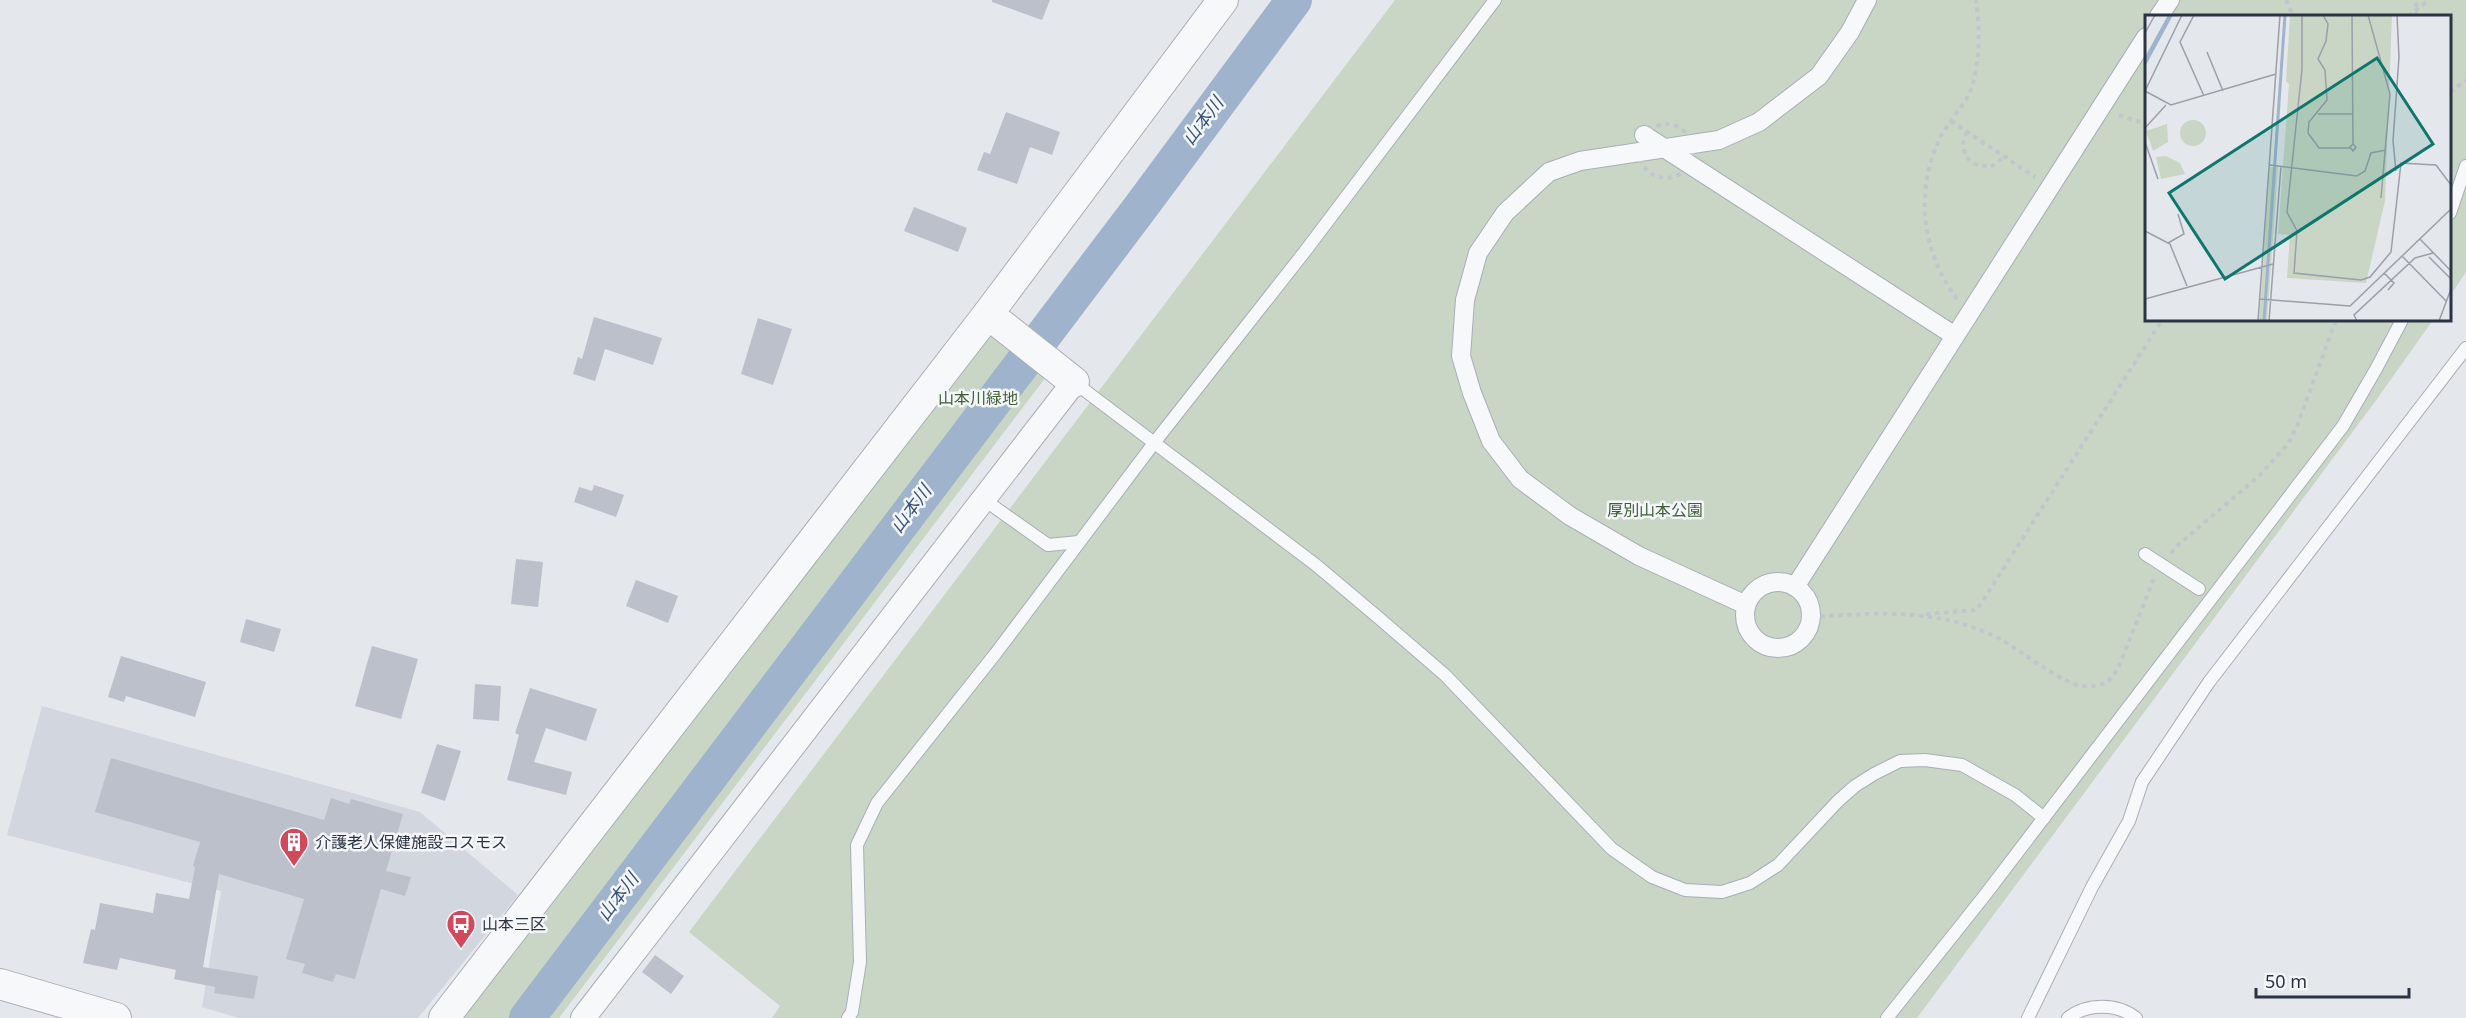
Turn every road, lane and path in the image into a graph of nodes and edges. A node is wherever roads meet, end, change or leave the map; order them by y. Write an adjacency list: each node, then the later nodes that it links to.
1 (1223, 0): 26 (street)
2 (1495, 0): 33 (lane)
3 (1867, 0): 20 (street)
4 (1976, 0): 16 (path)
5 (2170, 0): 10 (street)
6 (2286, 0): 11 (path)
7 (2416, 0): 9 (path)
8 (2429, 0): 9 (path)
9 (2416, 14)
10 (2160, 15)
11 (2293, 15)
12 (2145, 39): 15 (street)
13 (2466, 80): 14 (path)
14 (2451, 91)
15 (2102, 107): 17 (path); 23 (street)
16 (1951, 121): 18 (path); 25 (path)
17 (2145, 124)
18 (1967, 132): 21 (path); 21 (path)
19 (1644, 135): 20 (street)
20 (1664, 149): 30 (street); 40 (street)
21 (2004, 157): 23 (path)
22 (2466, 166): 24 (lane)
23 (2050, 188): 25 (street)
24 (2451, 210)
25 (1971, 312): 30 (street)
26 (988, 314): 32 (street); 46 (street)
27 (2161, 321): 41 (path)
28 (2336, 321): 37 (path)
29 (2401, 321): 43 (lane)
30 (1955, 336): 38 (street)
31 (2466, 348): 50 (lane)
32 (1067, 376): 33 (lane); 34 (street)
33 (1154, 443): 35 (lane); 43 (lane)
34 (983, 499): 35 (lane); 47 (street)
35 (1080, 542): 48 (lane)
36 (2145, 554): 37 (lane)
37 (2161, 565): 39 (lane); 41 (path)
38 (1795, 587): 40 (street); 42 (street)
39 (2199, 589)
40 (1746, 605): 42 (street)
41 (1917, 615): 42 (path)
42 (1811, 617)
43 (2044, 818): 49 (lane)
44 (0, 984): 45 (street)
45 (116, 1018)
46 (444, 1018)
47 (583, 1018)
48 (848, 1018)
49 (1887, 1018)
50 (2028, 1018)
51 (2068, 1018): 52 (lane)
52 (2136, 1018)

